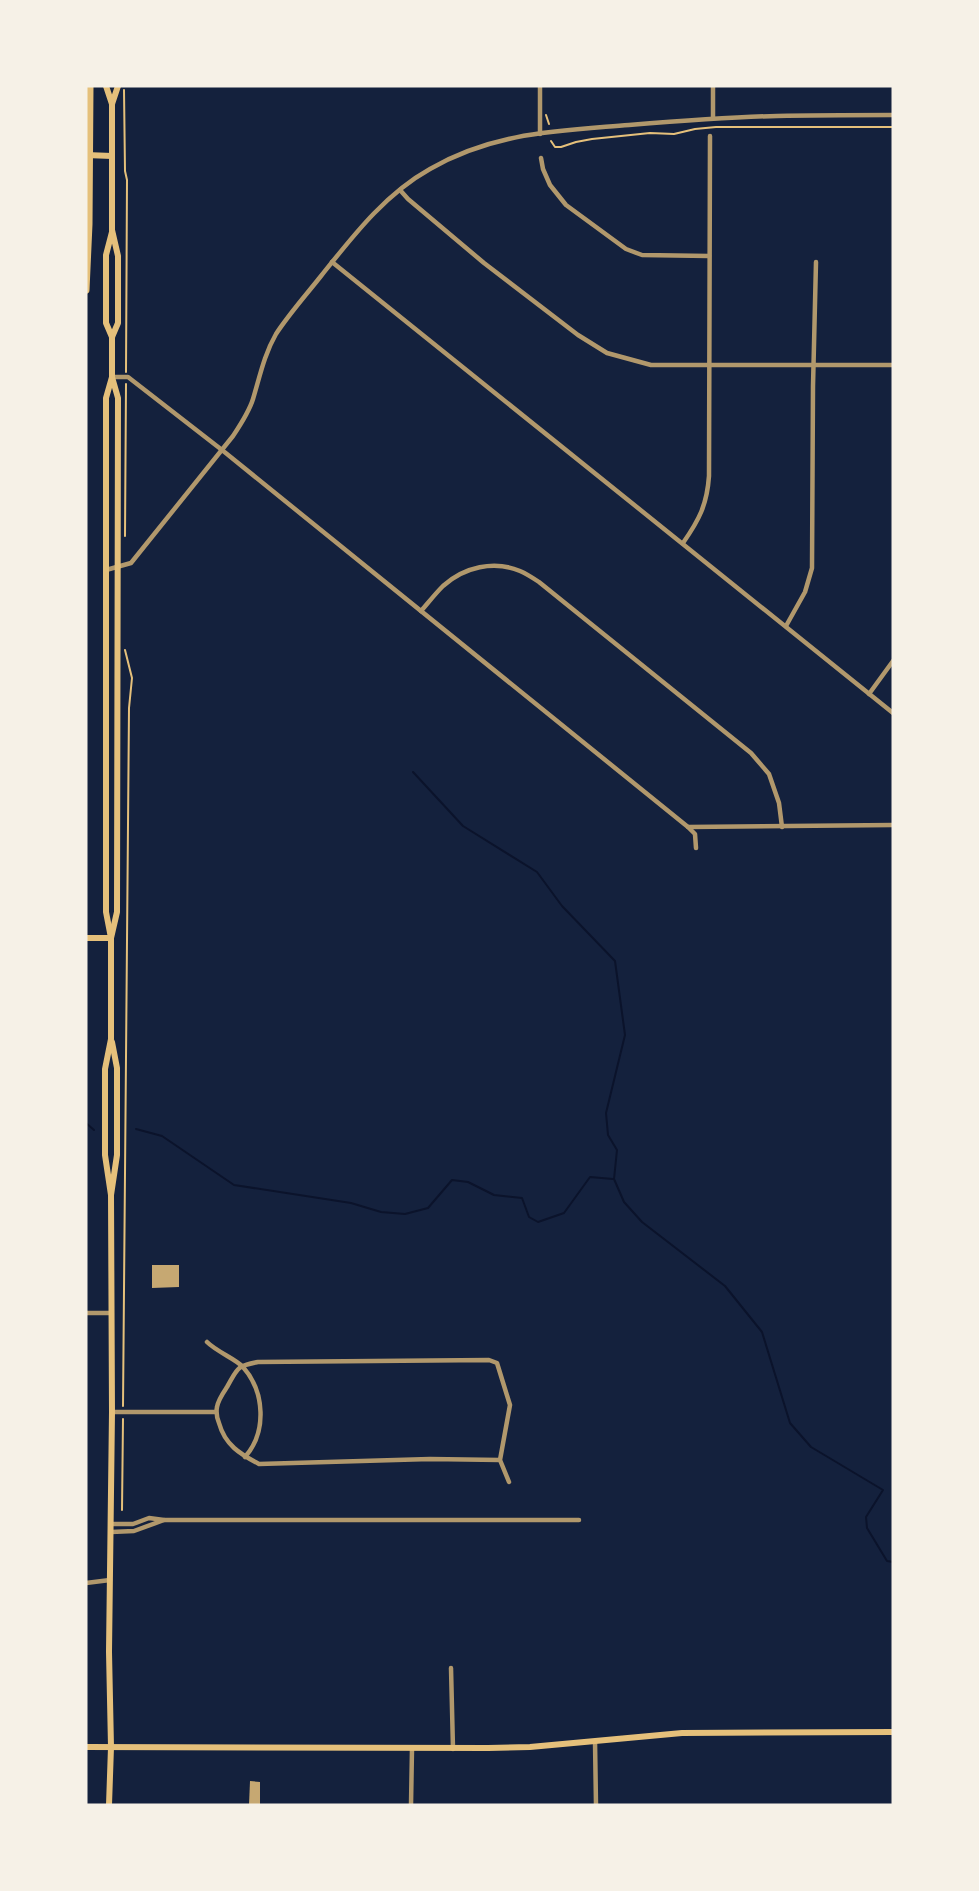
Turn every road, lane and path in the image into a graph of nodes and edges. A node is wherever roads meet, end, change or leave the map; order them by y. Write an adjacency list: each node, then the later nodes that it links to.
1 (90, 86): 22 (highway)
2 (106, 86): 7 (main road)
3 (118, 86): 7 (main road)
4 (124, 86): 28 (path)
5 (540, 86): 11 (street)
6 (713, 86): 9 (street)
7 (112, 104): 15 (main road)
8 (893, 115): 9 (street)
9 (713, 118): 11 (street)
10 (893, 127): 13 (path)
11 (540, 134): 17 (street)
12 (710, 136): 19 (street)
13 (551, 141)
14 (86, 155): 15 (main road)
15 (112, 156): 18 (main road)
16 (541, 158): 19 (street)
17 (400, 190): 20 (street); 26 (street)
18 (112, 230): 23 (main road); 23 (main road)
19 (709, 256): 26 (street)
20 (332, 262): 29 (street); 31 (street)
21 (816, 262): 24 (street)
22 (86, 290)
23 (112, 337): 27 (main road)
24 (814, 365): 25 (street); 26 (street); 35 (street)
25 (893, 365)
26 (710, 366): 31 (street)
27 (112, 377): 28 (street); 32 (main road); 33 (main road)
28 (126, 377): 29 (street); 30 (path)
29 (222, 450): 32 (street); 34 (street)
30 (125, 538)
31 (683, 543): 35 (street)
32 (118, 567): 33 (street); 45 (main road)
33 (105, 570): 45 (main road)
34 (421, 611): 41 (street); 42 (street)
35 (786, 626): 38 (street)
36 (125, 640): 57 (path)
37 (893, 661): 38 (street)
38 (869, 694): 39 (street)
39 (893, 713)
40 (893, 825): 42 (street)
41 (688, 827): 42 (street); 43 (street)
42 (782, 827)
43 (696, 848)
44 (86, 938): 45 (main road)
45 (111, 938): 46 (main road)
46 (111, 1039): 47 (main road); 47 (main road)
47 (111, 1195): 49 (main road)
48 (86, 1313): 49 (street)
49 (110, 1313): 52 (main road)
50 (207, 1342): 51 (street)
51 (242, 1365): 53 (street); 54 (street); 55 (street)
52 (112, 1412): 53 (street); 59 (main road)
53 (216, 1412): 54 (street)
54 (245, 1457): 55 (street)
55 (499, 1460): 56 (street)
56 (509, 1482)
57 (122, 1510)
58 (579, 1520): 59 (street)
59 (111, 1528): 60 (main road)
60 (111, 1580): 61 (street); 66 (main road)
61 (86, 1583)
62 (451, 1668): 68 (street)
63 (893, 1732): 64 (main road)
64 (595, 1741): 68 (main road); 71 (street)
65 (86, 1747): 66 (main road)
66 (111, 1747): 67 (main road); 69 (main road)
67 (412, 1749): 68 (main road); 70 (street)
68 (453, 1749)
69 (109, 1805)
70 (411, 1805)
71 (596, 1805)

